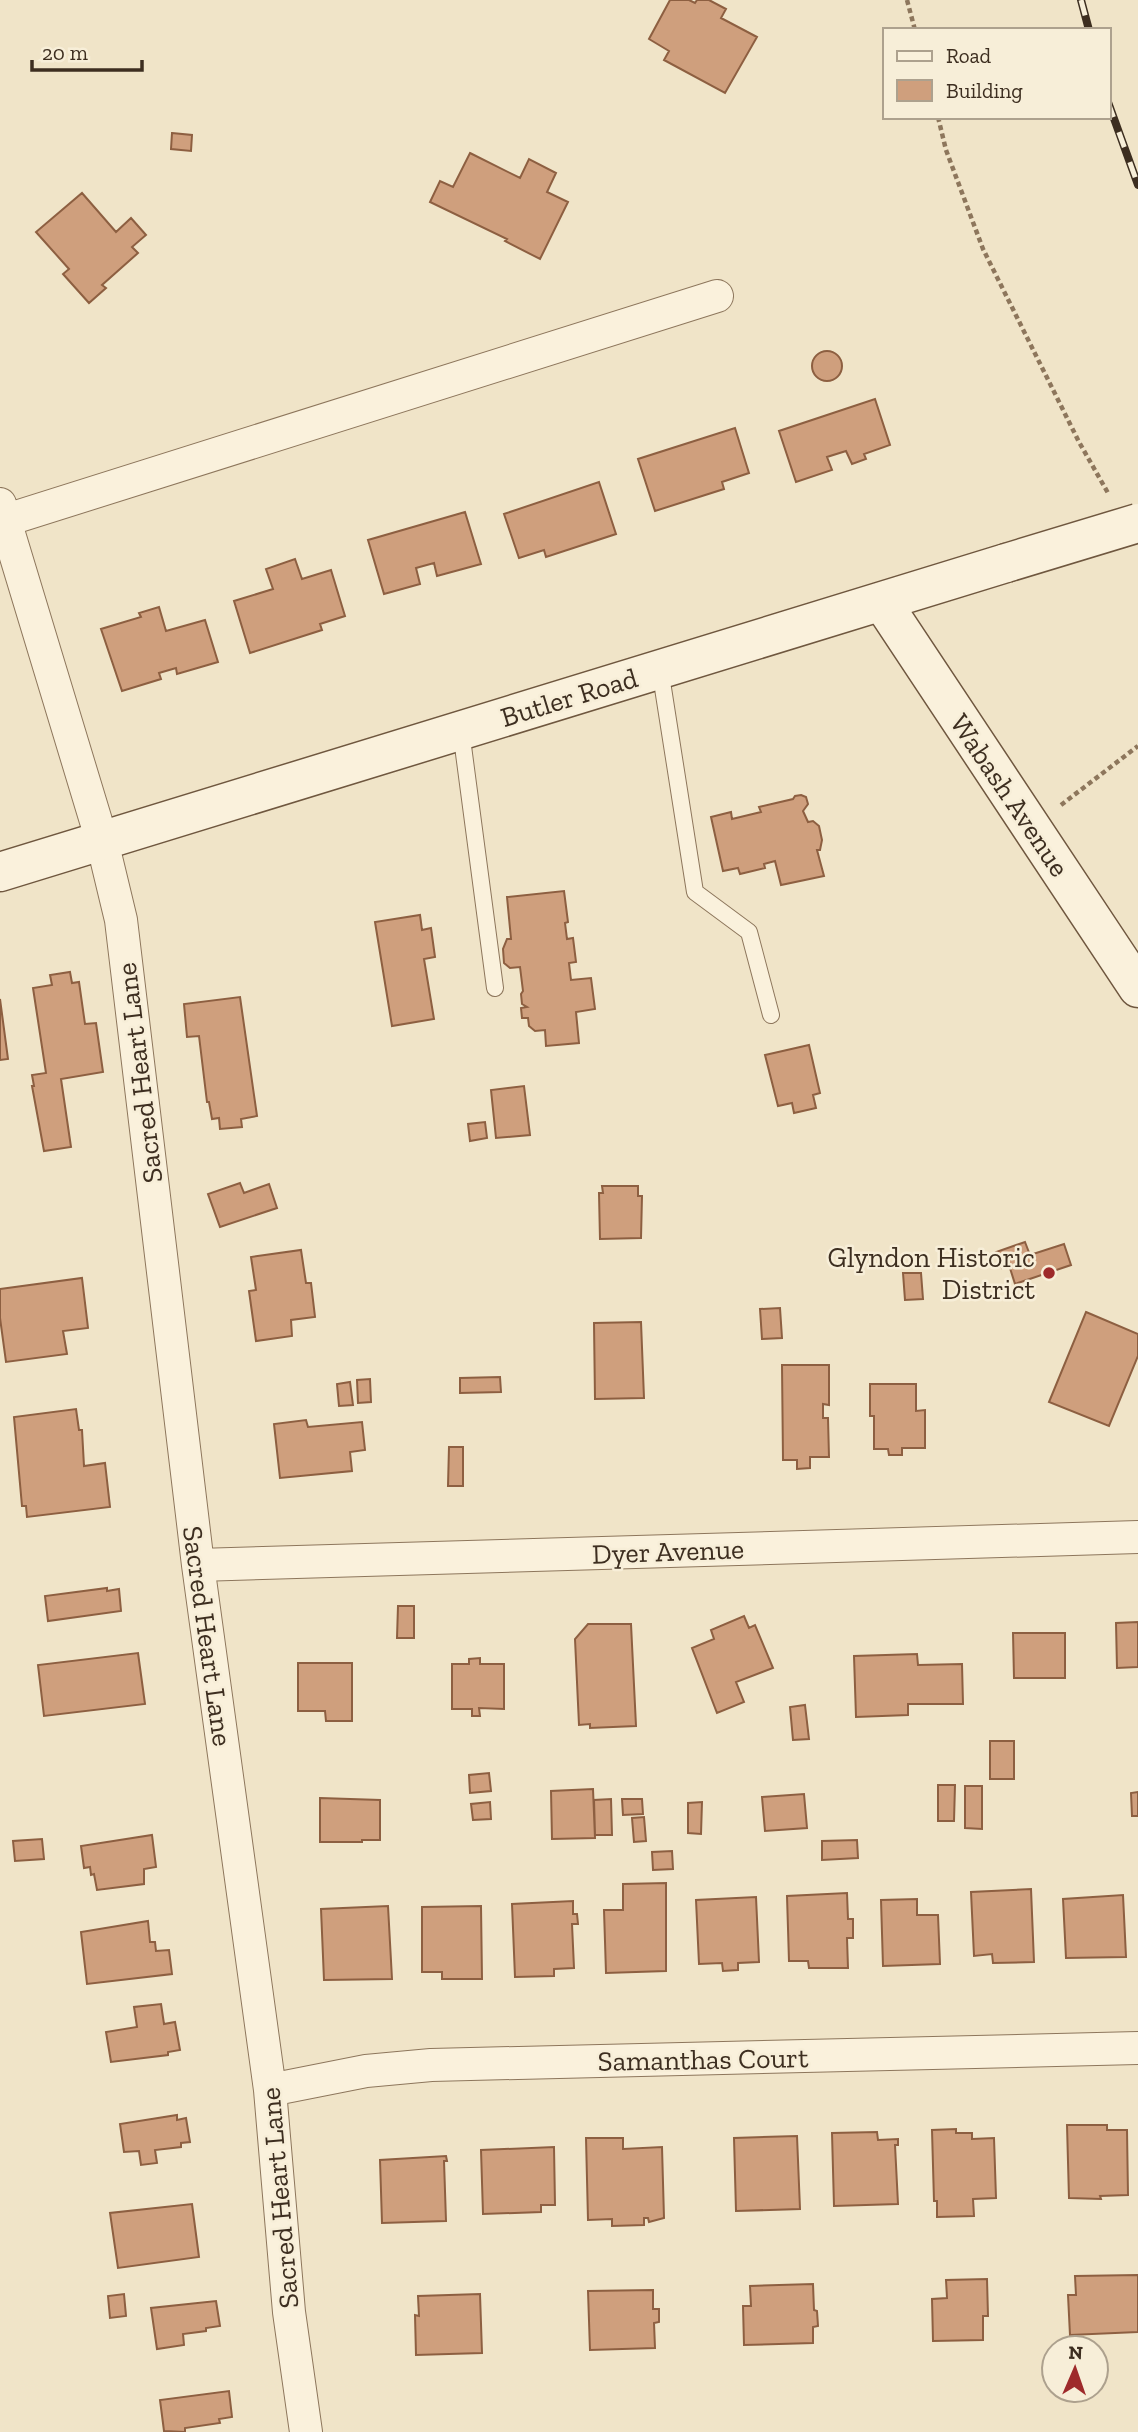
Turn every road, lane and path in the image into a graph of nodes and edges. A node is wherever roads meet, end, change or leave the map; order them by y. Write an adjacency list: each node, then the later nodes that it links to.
1 (907, 0): 2 (path)
2 (914, 28)
3 (938, 119): 5 (path)
4 (718, 296): 6 (street)
5 (1125, 511): 7 (main road, Butler Road, bridge)
6 (2, 515): 12 (street, Sacred Heart Lane)
7 (882, 602): 8 (main road, Butler Road); 15 (main road, Wabash Avenue)
8 (660, 669): 9 (main road, Butler Road); 16 (lane)
9 (461, 731): 12 (main road, Butler Road); 14 (lane)
10 (1138, 746): 11 (path)
11 (1075, 795)
12 (102, 841): 13 (main road, Butler Road); 18 (street, Sacred Heart Lane)
13 (0, 872)
14 (495, 988)
15 (1138, 988)
16 (771, 1015)
17 (1138, 1537): 18 (street, Dyer Avenue)
18 (198, 1564): 20 (street, Sacred Heart Lane)
19 (1138, 2048): 20 (street, Samanthas Court)
20 (270, 2090): 21 (street, Sacred Heart Lane)
21 (306, 2432)

